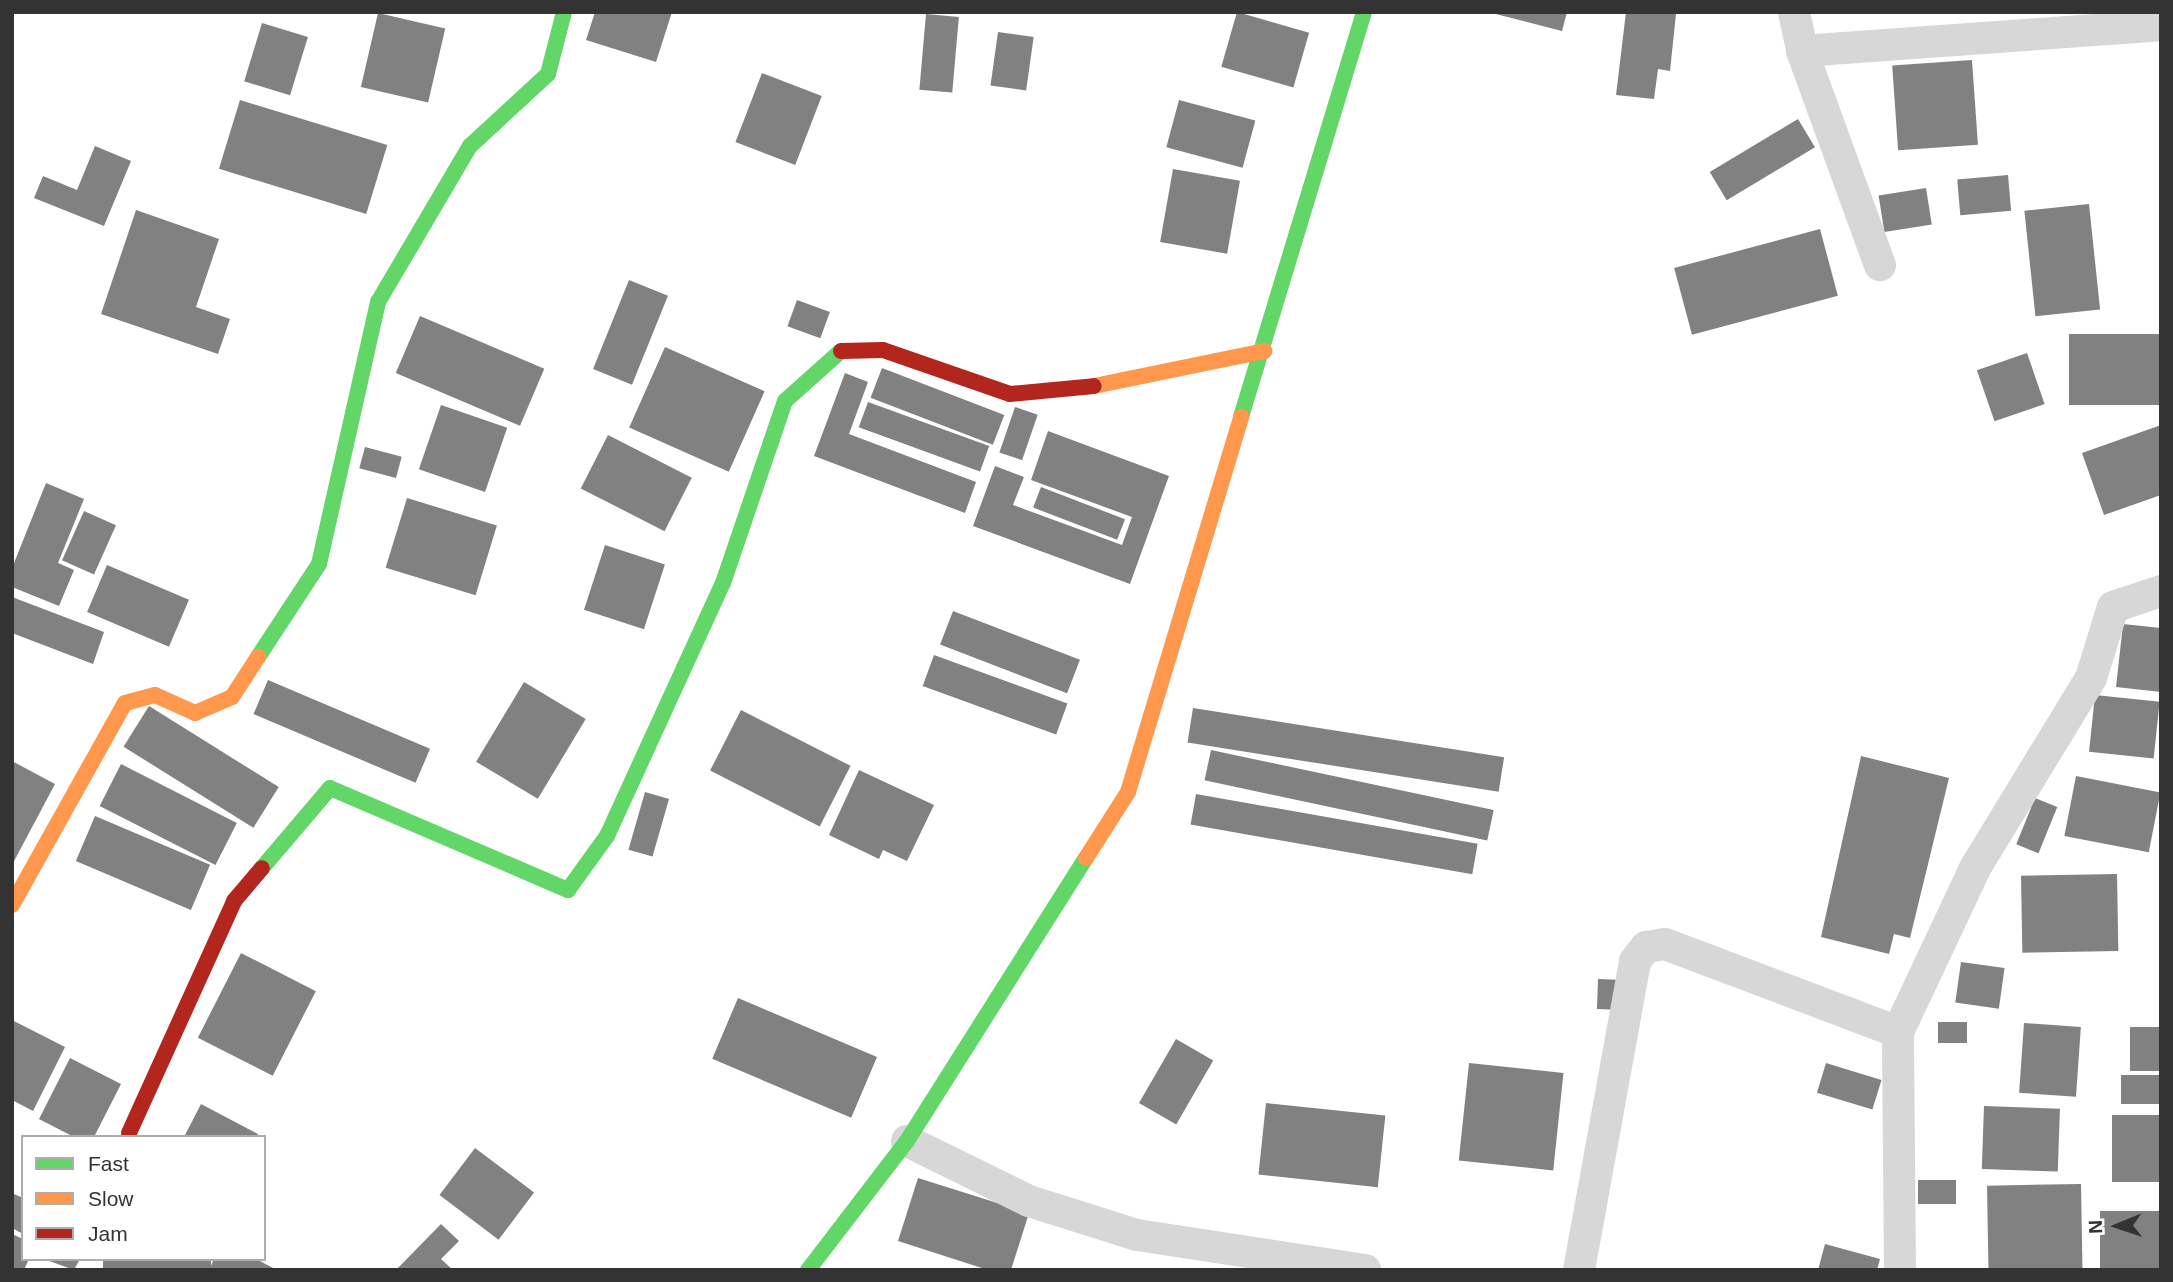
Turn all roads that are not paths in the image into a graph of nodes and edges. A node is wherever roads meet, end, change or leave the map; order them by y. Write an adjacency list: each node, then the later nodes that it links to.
1 (564, 12): 9 (street)
2 (1364, 12): 7 (street)
3 (1786, 15): 5 (street)
4 (2161, 25): 5 (street)
5 (1802, 51): 6 (street)
6 (1880, 265)
7 (1264, 351): 11 (street); 12 (street)
8 (2161, 591): 10 (street)
9 (12, 905)
10 (1898, 1032): 15 (street); 16 (street)
11 (130, 1133)
12 (907, 1141): 13 (street); 14 (street)
13 (808, 1270)
14 (1365, 1270)
15 (1579, 1270)
16 (1900, 1270)

